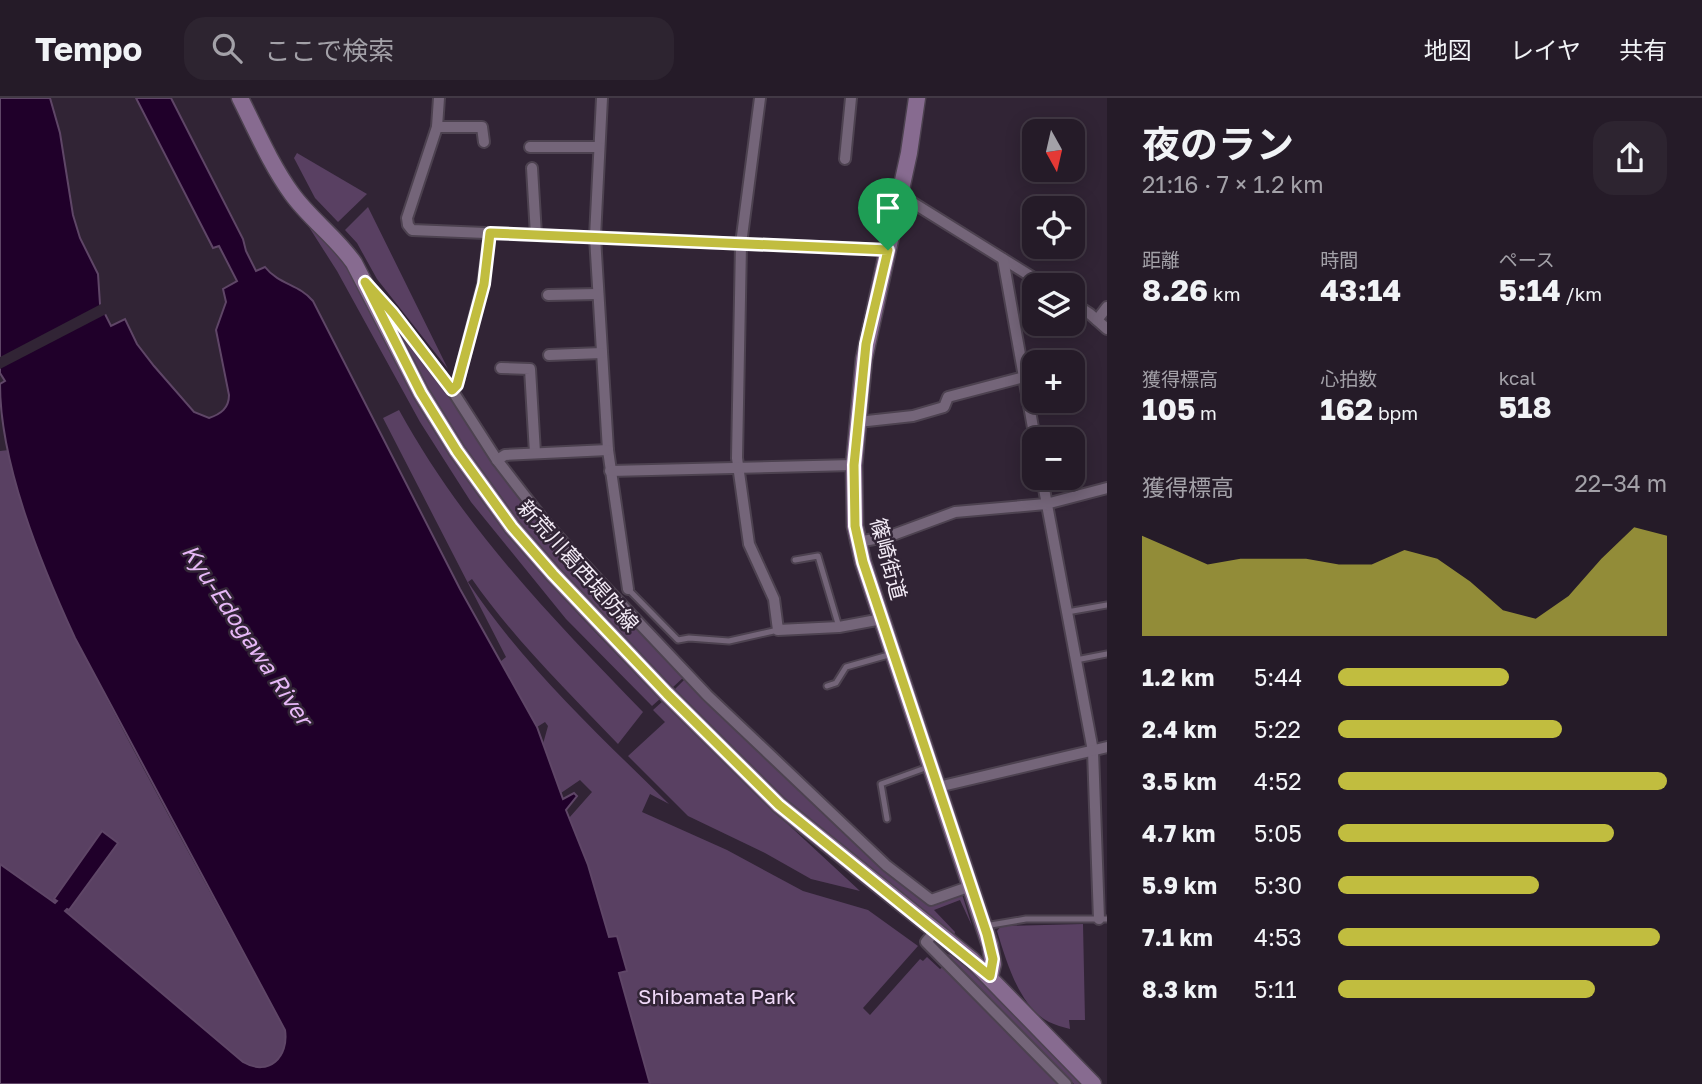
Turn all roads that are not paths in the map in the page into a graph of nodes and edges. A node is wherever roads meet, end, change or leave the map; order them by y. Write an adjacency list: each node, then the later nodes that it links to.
1 (240, 98): 21 (main road, 新荒川葛西堤防線)
2 (439, 98): 7 (street)
3 (602, 98): 10 (street)
4 (760, 98): 17 (street)
5 (851, 98): 11 (street)
6 (917, 98): 13 (main road, 篠崎街道)
7 (437, 127): 8 (street); 14 (street)
8 (484, 142)
9 (530, 146): 10 (street)
10 (599, 147): 16 (street)
11 (845, 159)
12 (532, 168): 15 (street)
13 (900, 198): 18 (main road, 篠崎街道); 19 (street)
14 (490, 233): 15 (street); 33 (street)
15 (536, 234): 16 (street)
16 (594, 237): 17 (street); 22 (street)
17 (741, 244): 18 (street); 39 (street)
18 (888, 250): 34 (main road, 篠崎街道)
19 (1003, 259): 20 (street); 30 (street)
20 (1026, 273)
21 (365, 282): 33 (street); 64 (main road, 新荒川葛西堤防線)
22 (598, 294): 23 (street); 28 (street)
23 (548, 295)
24 (1107, 307): 26 (street)
25 (1085, 312): 26 (street)
26 (1097, 320): 27 (street)
27 (1107, 329)
28 (602, 353): 29 (street); 35 (street)
29 (548, 355)
30 (1022, 366)
31 (502, 368): 36 (street)
32 (1022, 378): 34 (street)
33 (452, 390): 37 (street)
34 (858, 422): 38 (main road, 篠崎街道)
35 (608, 450): 36 (street); 40 (street)
36 (535, 453): 37 (street)
37 (497, 460): 61 (street)
38 (854, 465): 39 (street); 44 (main road, 篠崎街道)
39 (738, 467): 40 (street); 51 (street)
40 (610, 471): 46 (street)
41 (1107, 488): 43 (street)
42 (1044, 490): 43 (street)
43 (1046, 504): 44 (street); 48 (street)
44 (858, 542): 49 (main road, 篠崎街道)
45 (795, 560): 50 (lane)
46 (628, 589): 51 (lane)
47 (1107, 605): 48 (lane)
48 (1067, 612): 54 (street)
49 (882, 619): 50 (street); 52 (main road, 篠崎街道)
50 (838, 627): 51 (street)
51 (778, 630)
52 (895, 653): 55 (lane); 58 (main road, 篠崎街道)
53 (1107, 654): 54 (lane)
54 (1076, 660): 57 (street)
55 (827, 686)
56 (1107, 747): 57 (street)
57 (1093, 751): 59 (street); 62 (street)
58 (932, 766): 59 (main road, 篠崎街道); 60 (lane)
59 (938, 788): 61 (main road, 篠崎街道)
60 (887, 819)
61 (971, 886): 63 (main road, 篠崎街道)
62 (1103, 919): 63 (lane)
63 (985, 926): 65 (main road, 篠崎街道)
64 (936, 930): 65 (main road, 新荒川葛西堤防線); 66 (street)
65 (990, 976): 67 (main road, 新荒川葛西堤防線)
66 (1066, 1084)
67 (1093, 1084)

